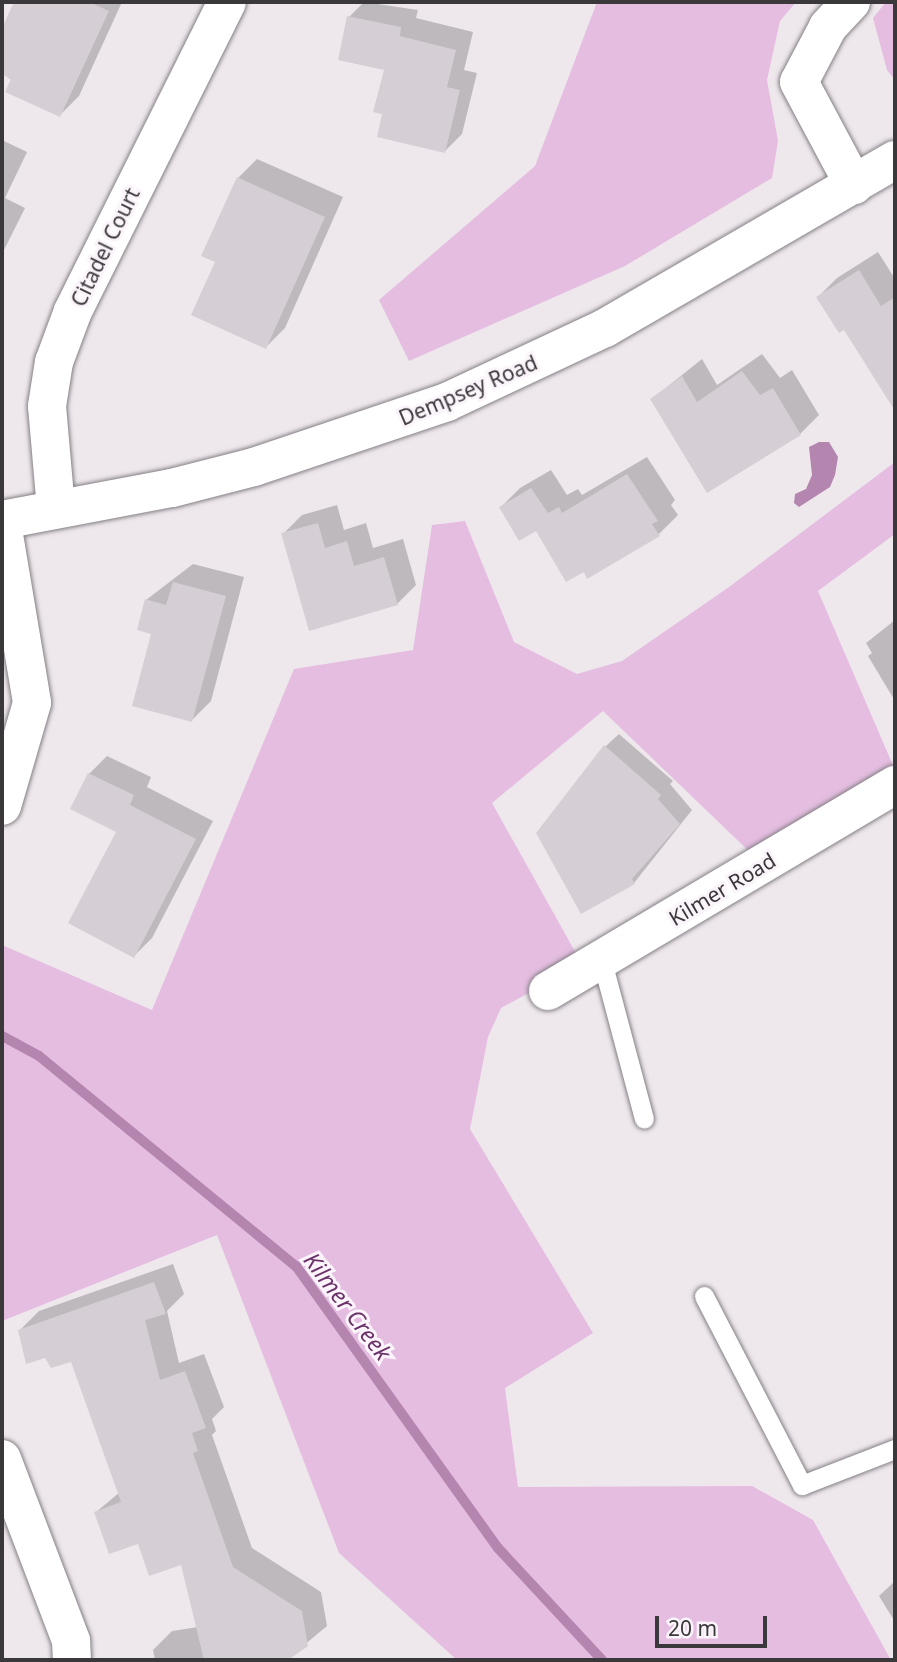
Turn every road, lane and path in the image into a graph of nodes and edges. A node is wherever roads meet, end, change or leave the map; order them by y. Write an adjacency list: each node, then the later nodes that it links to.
1 (227, 2): 5 (street, Citadel Court)
2 (851, 2): 4 (street)
3 (895, 160): 4 (street, Dempsey Road)
4 (854, 185): 5 (street, Dempsey Road)
5 (56, 509): 6 (street, Dempsey Road)
6 (2, 522): 8 (street)
7 (895, 785): 9 (street, Kilmer Road)
8 (2, 806)
9 (602, 961): 10 (street, Kilmer Road); 11 (lane)
10 (548, 991)
11 (644, 1119)
12 (704, 1296): 13 (lane)
13 (895, 1449)
14 (2, 1459): 15 (street)
15 (72, 1660)

